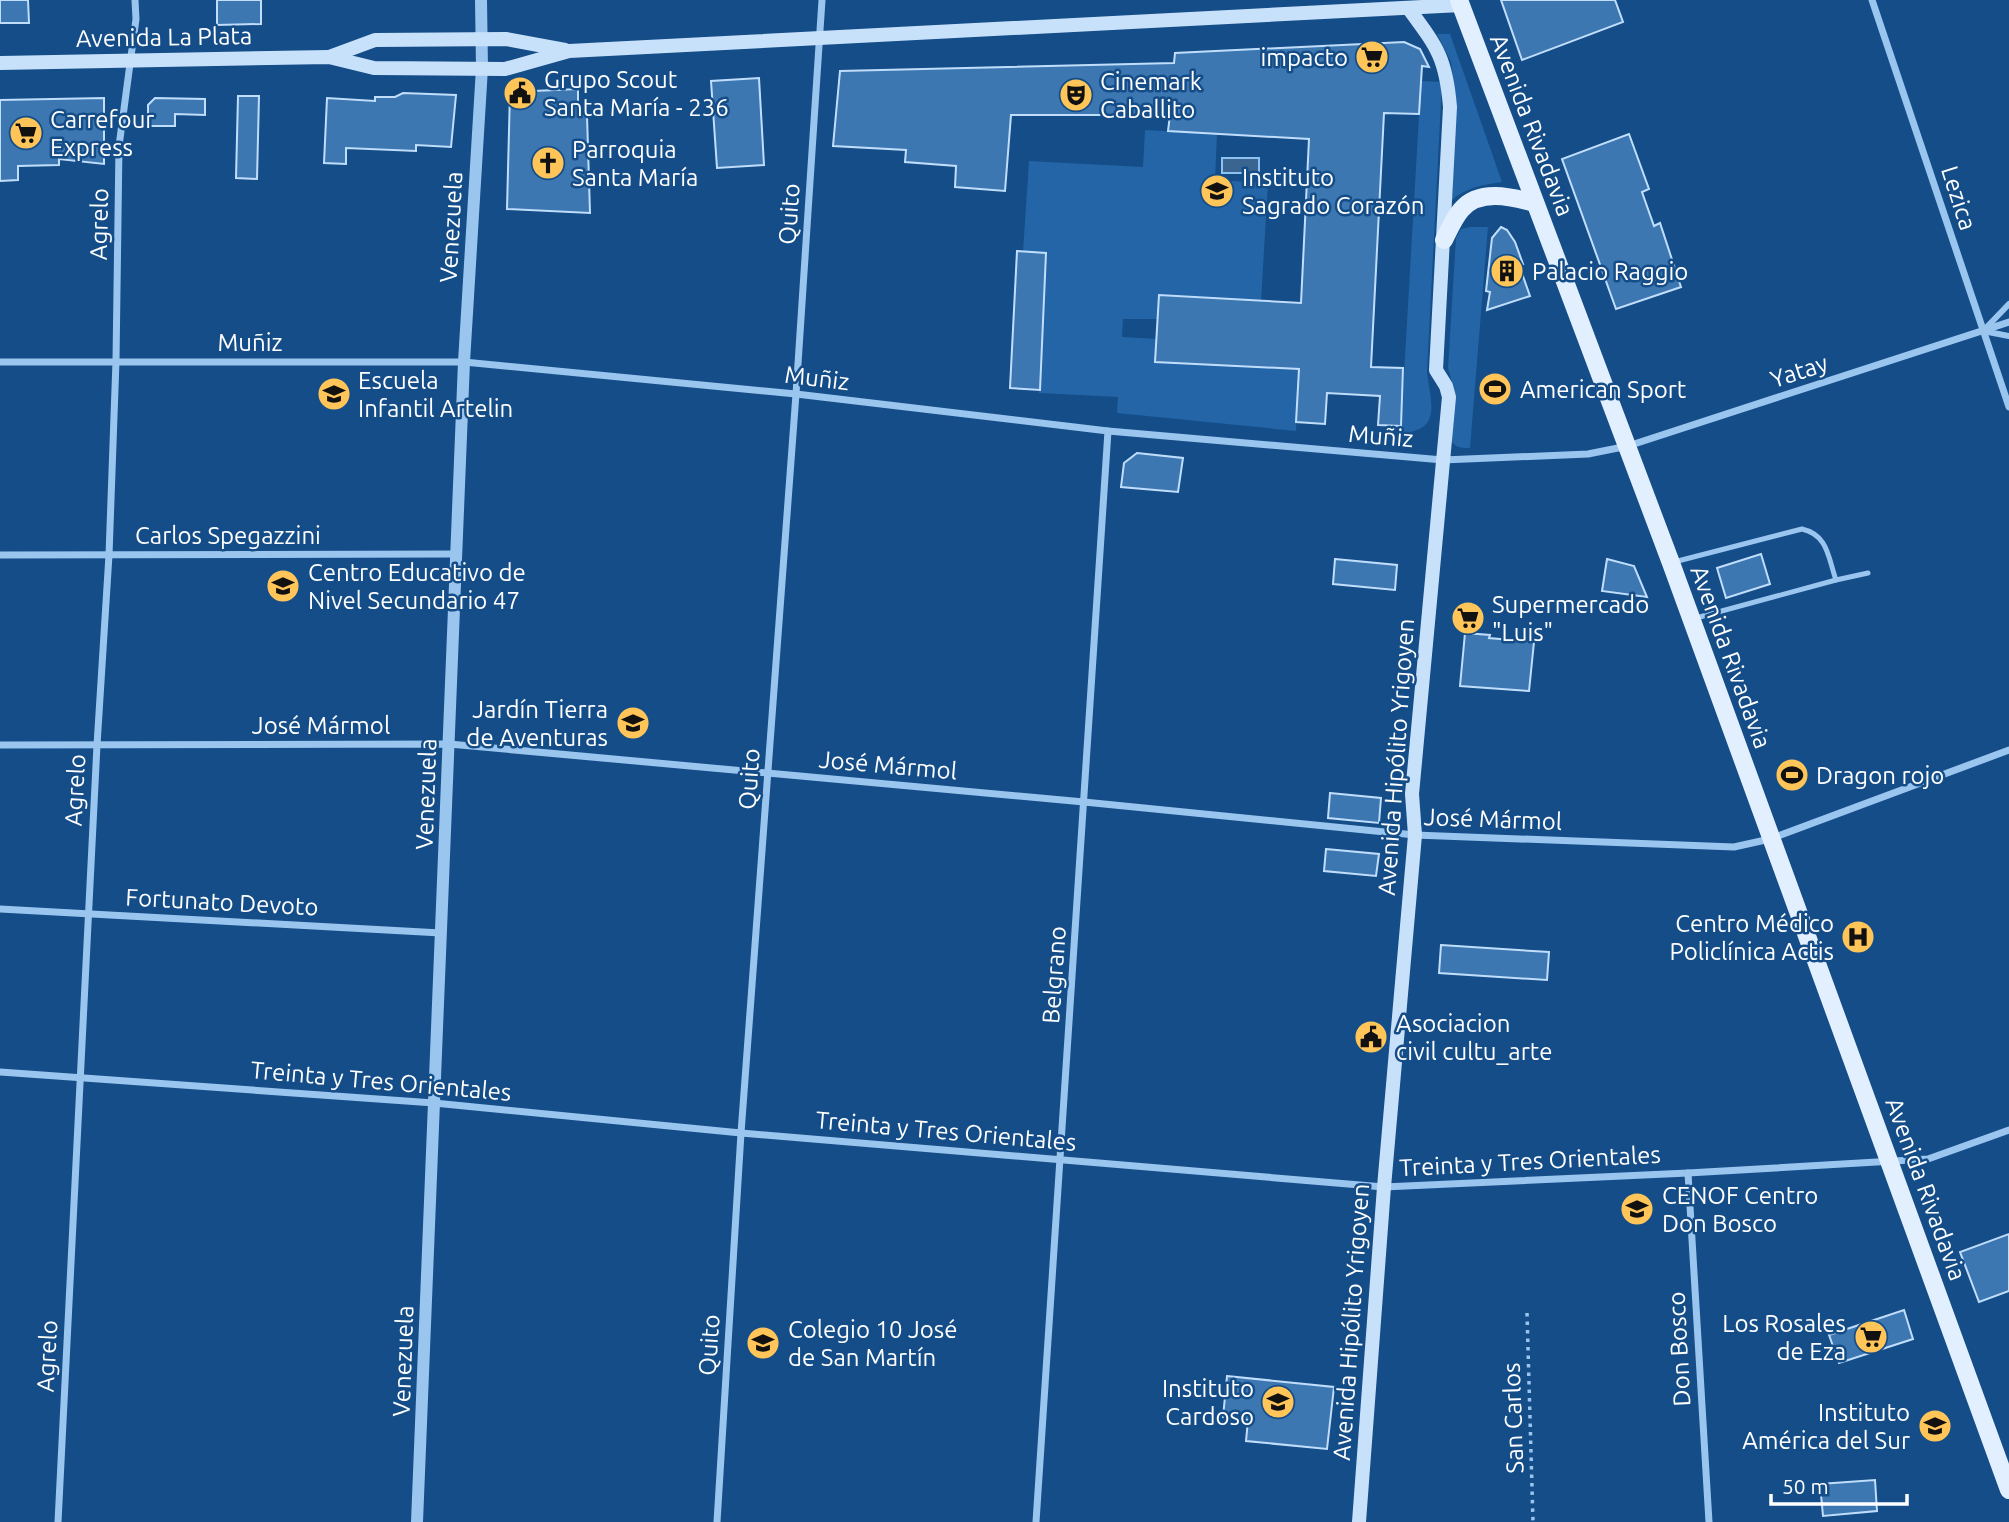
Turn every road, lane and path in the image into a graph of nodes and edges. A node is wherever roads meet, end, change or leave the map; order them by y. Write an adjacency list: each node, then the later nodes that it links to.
1 (135, 0): 11 (street, Agrelo)
2 (481, 0): 8 (street, Venezuela)
3 (822, 0): 7 (street, Quito)
4 (1872, 0): 18 (street, Lezica)
5 (1460, 3): 6 (main road, Avenida La Plata); 14 (main road, Avenida Rivadavia)
6 (1409, 9): 7 (main road, Avenida La Plata); 15 (main road, Avenida Hipólito Yrigoyen)
7 (819, 39): 9 (main road, Avenida La Plata); 23 (street, Quito)
8 (482, 40): 9 (main road, Avenida La Plata); 10 (main road, Avenida La Plata); 13 (street, Venezuela)
9 (569, 51): 13 (main road, Avenida La Plata)
10 (329, 57): 11 (main road, Avenida La Plata); 13 (main road, Avenida La Plata)
11 (131, 60): 12 (main road, Avenida La Plata); 20 (street, Agrelo)
12 (0, 63)
13 (482, 68): 22 (street, Venezuela)
14 (1535, 203): 15 (main road); 26 (main road, Avenida Rivadavia)
15 (1444, 240): 27 (main road, Avenida Hipólito Yrigoyen)
16 (2009, 304): 18 (street, Yatay)
17 (2009, 322): 18 (street, Yatay)
18 (1983, 331): 19 (street, Yatay); 24 (street, Lezica); 26 (street, Yatay)
19 (2009, 336)
20 (117, 361): 21 (street, Muñiz); 22 (street, Muñiz); 30 (street, Agrelo)
21 (0, 362)
22 (464, 362): 23 (street, Muñiz); 28 (street, Venezuela)
23 (796, 394): 25 (street, Muñiz); 39 (street, Quito)
24 (2009, 407)
25 (1108, 431): 27 (street, Muñiz); 40 (street, Belgrano)
26 (1628, 446): 27 (street, Muñiz); 31 (main road, Avenida Rivadavia)
27 (1443, 460): 41 (main road, Avenida Hipólito Yrigoyen)
28 (457, 554): 30 (street, Carlos Spegazzini); 35 (street, Venezuela)
29 (0, 555): 30 (street, Carlos Spegazzini)
30 (109, 555): 37 (street, Agrelo)
31 (1671, 563): 33 (lane); 34 (main road, Avenida Rivadavia)
32 (1868, 573): 33 (lane)
33 (1836, 580): 34 (lane)
34 (1690, 619): 42 (main road, Avenida Rivadavia)
35 (449, 744): 37 (street, José Mármol); 39 (street, José Mármol); 45 (street, Venezuela)
36 (0, 745): 37 (street, José Mármol)
37 (97, 745): 44 (street, Agrelo)
38 (2009, 750): 42 (street, José Mármol)
39 (769, 773): 40 (street, José Mármol); 50 (street, Quito)
40 (1084, 802): 41 (street, José Mármol); 51 (street, Belgrano)
41 (1415, 835): 42 (street, José Mármol); 54 (main road, Avenida Hipólito Yrigoyen)
42 (1770, 839): 52 (main road, Avenida Rivadavia)
43 (0, 909): 44 (street, Fortunato Devoto)
44 (88, 914): 45 (street, Fortunato Devoto); 47 (street, Agrelo)
45 (441, 933): 48 (street, Venezuela)
46 (0, 1072): 47 (street, Treinta y Tres Orientales)
47 (80, 1077): 48 (street, Treinta y Tres Orientales); 57 (street, Agrelo)
48 (434, 1103): 50 (street, Treinta y Tres Orientales); 58 (street, Venezuela)
49 (2009, 1130): 52 (street, Treinta y Tres Orientales)
50 (741, 1133): 51 (street, Treinta y Tres Orientales); 59 (street, Quito)
51 (1061, 1161): 54 (street, Treinta y Tres Orientales); 60 (street, Belgrano)
52 (1890, 1161): 53 (street, Treinta y Tres Orientales); 56 (main road, Avenida Rivadavia)
53 (1688, 1173): 54 (street, Treinta y Tres Orientales); 63 (street, Don Bosco)
54 (1384, 1187): 61 (main road, Avenida Hipólito Yrigoyen)
55 (1527, 1313): 62 (path, San Carlos)
56 (2009, 1490)
57 (58, 1522)
58 (417, 1522)
59 (717, 1522)
60 (1036, 1522)
61 (1359, 1522)
62 (1533, 1522)
63 (1709, 1522)

